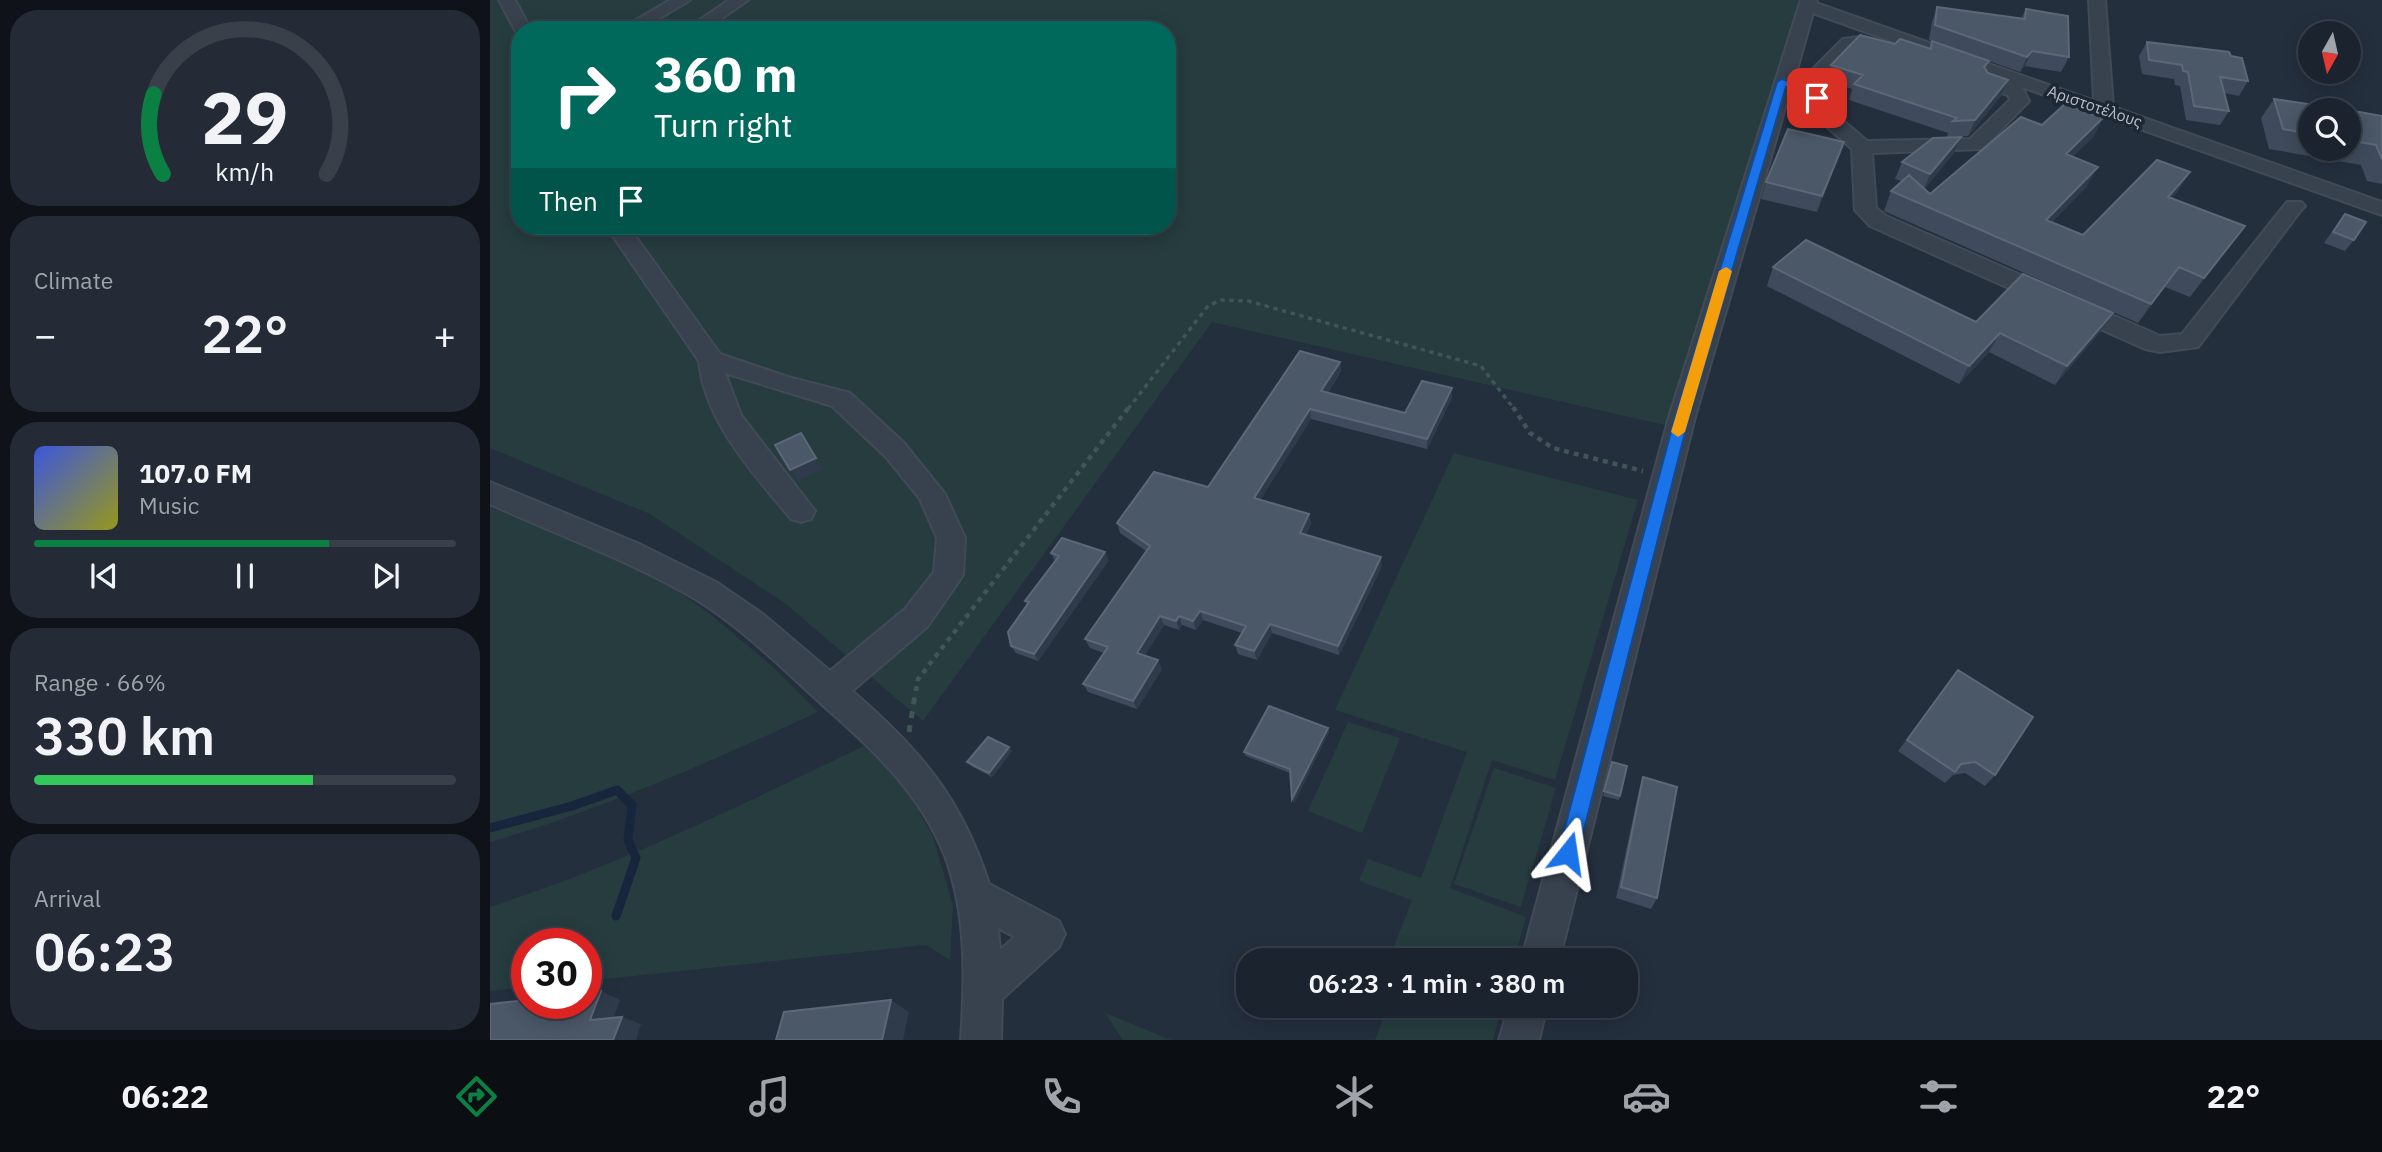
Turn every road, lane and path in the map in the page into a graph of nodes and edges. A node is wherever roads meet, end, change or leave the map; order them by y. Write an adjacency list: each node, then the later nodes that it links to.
1 (682, 0): 7 (street)
2 (740, 0): 8 (street)
3 (2097, 0): 10 (street)
4 (511, 1): 6 (street)
5 (1808, 3): 9 (street); 10 (street, Αριστοτέλους)
6 (519, 21)
7 (644, 21)
8 (707, 21)
9 (1792, 86): 11 (street); 11 (street); 16 (street)
10 (2104, 109): 13 (street, Αριστοτέλους)
11 (1862, 147): 12 (street)
12 (2294, 206)
13 (2382, 209)
14 (623, 235): 15 (street)
15 (710, 360): 18 (street); 19 (street)
16 (1666, 477): 20 (path); 22 (street)
17 (490, 492): 19 (street)
18 (801, 511)
19 (829, 691): 20 (street)
20 (904, 761): 21 (street)
21 (975, 896): 23 (street); 23 (street)
22 (1543, 948)
23 (984, 990): 25 (street)
24 (1525, 1018): 26 (street)
25 (981, 1040)
26 (1519, 1040)

